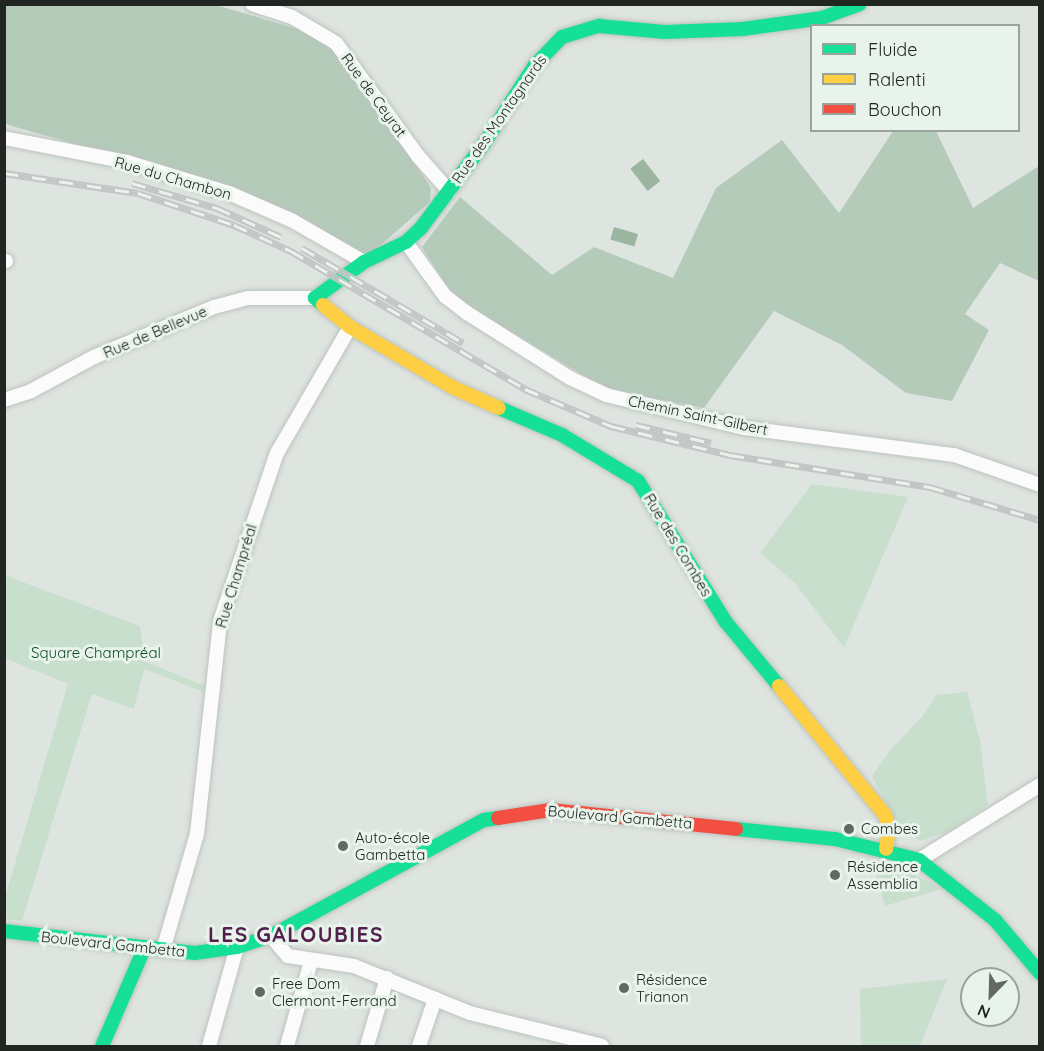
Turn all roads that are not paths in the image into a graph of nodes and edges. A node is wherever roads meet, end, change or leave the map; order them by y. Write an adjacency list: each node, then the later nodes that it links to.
1 (252, 4): 4 (street, Rue de Ceyrat)
2 (860, 4): 4 (street, Rue des Montagnards)
3 (4, 138): 6 (street, Rue du Chambon)
4 (449, 191): 5 (street, Rue des Montagnards)
5 (406, 242): 6 (street, Rue des Montagnards); 10 (street, Chemin Saint-Gilbert)
6 (364, 262): 7 (street, Rue des Montagnards)
7 (315, 298): 8 (street, Rue des Combes); 9 (street, Rue de Bellevue)
8 (350, 327): 12 (street, Rue des Combes); 18 (street, Rue Champréal)
9 (4, 400)
10 (1040, 485)
11 (1040, 785): 13 (street)
12 (886, 849): 13 (street, Boulevard Gambetta); 15 (street, Boulevard Gambetta)
13 (919, 860): 20 (street, Boulevard Gambetta)
14 (4, 932): 17 (street, Boulevard Gambetta)
15 (271, 936): 16 (street, Boulevard Gambetta); 19 (street)
16 (237, 947): 18 (street, Boulevard Gambetta); 24 (street)
17 (144, 949): 18 (street, Boulevard Gambetta); 23 (street)
18 (163, 950)
19 (311, 961): 21 (street); 25 (street)
20 (1040, 973)
21 (387, 978): 22 (street); 26 (street)
22 (435, 999): 27 (street); 28 (street)
23 (102, 1047)
24 (209, 1047)
25 (287, 1047)
26 (367, 1047)
27 (419, 1047)
28 (602, 1047)

